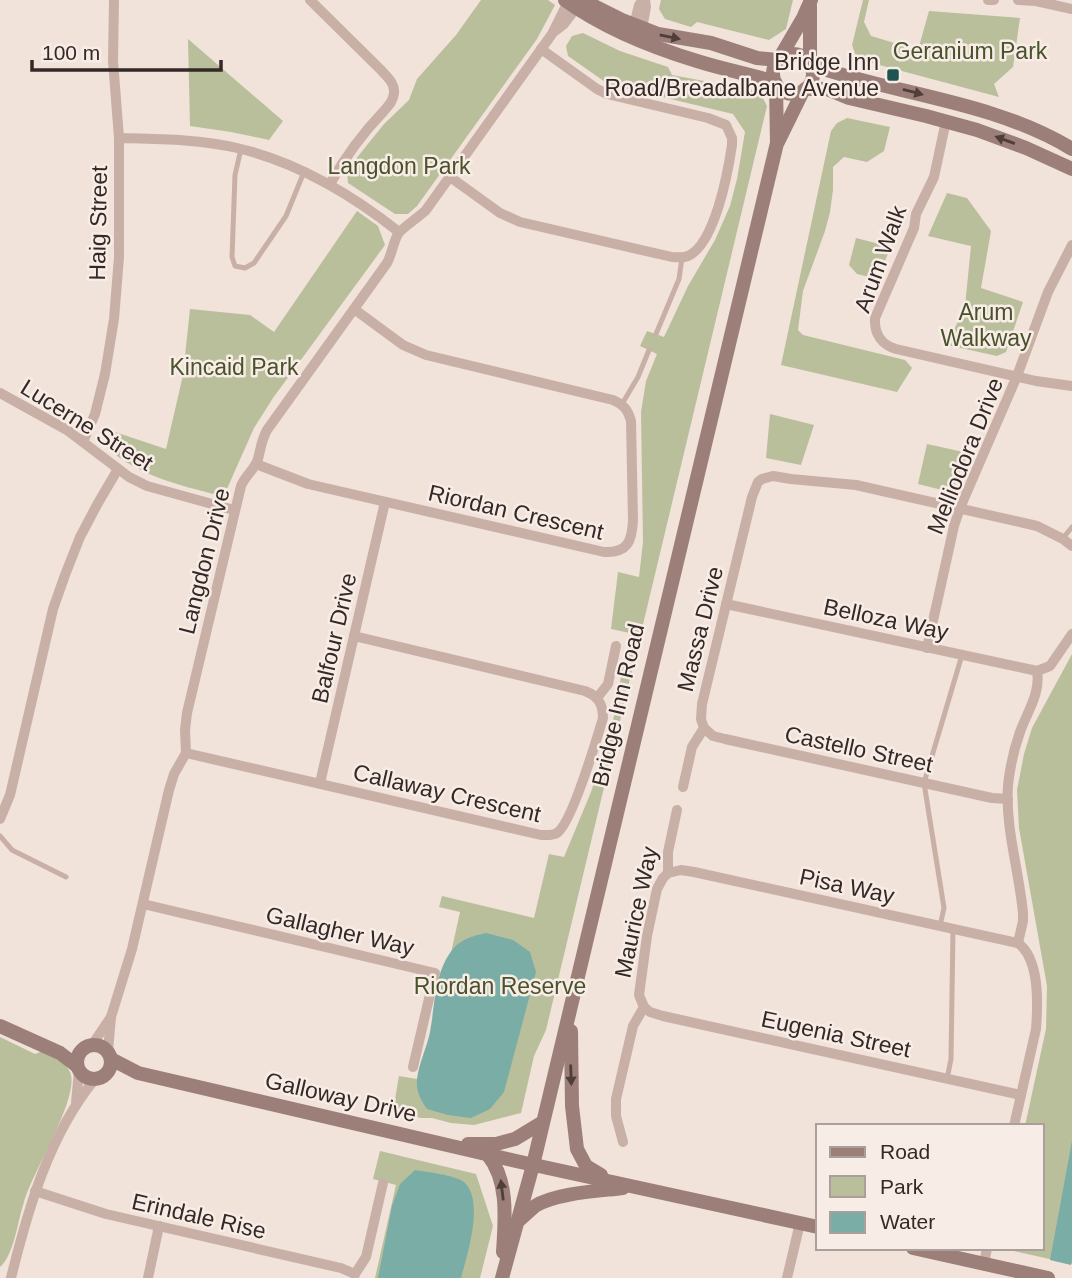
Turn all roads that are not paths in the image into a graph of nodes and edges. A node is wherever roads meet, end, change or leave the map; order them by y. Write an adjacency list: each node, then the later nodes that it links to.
1 (114, 0): 17 (street, Haig Street)
2 (310, 0): 24 (street)
3 (644, 0): 10 (street)
4 (988, 0): 5 (street)
5 (994, 0)
6 (1018, 0): 9 (street)
7 (811, 1): 12 (street); 13 (street)
8 (573, 2): 10 (street); 11 (street, Langdon Drive)
9 (1072, 9)
10 (637, 30): 12 (street, one-way to 12); 14 (street)
11 (541, 49): 23 (street, Langdon Drive); 27 (street)
12 (779, 60): 13 (street); 14 (street)
13 (811, 64): 15 (street); 20 (street, one-way to 20)
14 (775, 83): 15 (street); 18 (street, Bridge Inn Road)
15 (804, 90): 16 (street); 18 (street, Bridge Inn Road)
16 (946, 121): 21 (street, one-way to 16); 31 (street, Arum Walk)
17 (119, 138): 19 (street); 35 (street, Haig Street)
18 (777, 143): 67 (street, Bridge Inn Road)
19 (241, 149): 22 (street); 22 (lane)
20 (1072, 149)
21 (1072, 169)
22 (304, 172): 24 (street)
23 (450, 177): 25 (street, Langdon Drive); 27 (street)
24 (330, 184): 25 (street)
25 (399, 232): 28 (street, Langdon Drive)
26 (1072, 245): 31 (street, Melliodora Drive)
27 (682, 258): 29 (lane)
28 (355, 309): 34 (street); 36 (street, Langdon Drive)
29 (656, 334)
30 (649, 349): 34 (lane)
31 (1017, 376): 32 (street, Arum Walk); 39 (street, Melliodora Drive)
32 (1072, 387)
33 (0, 393): 35 (street, Lucerne Street)
34 (622, 404): 38 (street, Riordan Crescent)
35 (83, 442): 37 (street, Lucerne Street)
36 (256, 464): 38 (street, Riordan Crescent); 40 (street, Langdon Drive)
37 (118, 469): 40 (street, Lucerne Street); 59 (street)
38 (386, 502): 46 (street, Balfour Drive)
39 (960, 508): 42 (street); 44 (street, Massa Drive); 48 (street, Melliodora Drive)
40 (234, 510): 53 (street, Langdon Drive)
41 (1072, 527): 42 (lane)
42 (1063, 539): 43 (street)
43 (1072, 546)
44 (726, 604): 48 (street, Belloza Way); 52 (street, Massa Drive)
45 (1072, 634): 50 (street)
46 (354, 636): 51 (street); 54 (street, Balfour Drive)
47 (617, 646): 51 (street, Callaway Crescent)
48 (927, 648): 49 (street, Belloza Way)
49 (962, 655): 50 (street, Belloza Way); 55 (lane)
50 (1037, 671): 57 (street)
51 (597, 698): 54 (street, Callaway Crescent)
52 (704, 728): 55 (street, Castello Street); 56 (street, Massa Drive)
53 (186, 753): 54 (street, Callaway Crescent); 63 (street, Langdon Drive)
54 (320, 783)
55 (924, 783): 57 (street, Castello Street); 64 (lane)
56 (683, 787)
57 (1008, 799): 66 (street)
58 (677, 810): 61 (street, Maurice Way)
59 (0, 819)
60 (0, 836): 62 (lane)
61 (668, 873): 64 (street, Pisa Way); 68 (street, Maurice Way)
62 (66, 877)
63 (143, 904): 69 (street, Langdon Drive); 74 (street, Gallagher Way)
64 (940, 926): 65 (street, Pisa Way)
65 (953, 929): 66 (street, Pisa Way); 78 (lane)
66 (1018, 943): 79 (street)
67 (571, 1006): 81 (street, Bridge Inn Road); 88 (street, one-way to 88)
68 (644, 1007): 78 (street, Eugenia Street); 83 (street, Maurice Way)
69 (111, 1017): 72 (street, Langdon Drive); 73 (street, Langdon Drive)
70 (0, 1026): 71 (street)
71 (43, 1044): 72 (street); 75 (street)
72 (88, 1047): 73 (street); 75 (street)
73 (110, 1055): 76 (street, Galloway Drive); 77 (street)
74 (413, 1067)
75 (78, 1069): 77 (street); 80 (street)
76 (138, 1073): 77 (street, Galloway Drive); 84 (street, Galloway Drive)
77 (99, 1078): 80 (street)
78 (947, 1079): 79 (street, Eugenia Street)
79 (1021, 1095): 82 (street)
80 (76, 1102): 89 (street)
81 (543, 1122): 84 (street); 86 (street, Bridge Inn Road)
82 (1014, 1124)
83 (623, 1142)
84 (442, 1144): 85 (street, Galloway Drive)
85 (488, 1154): 86 (street, Galloway Drive); 101 (street, one-way to 85)
86 (533, 1165): 88 (street, Galloway Drive); 90 (street, Bridge Inn Road)
87 (383, 1183): 97 (street)
88 (635, 1187): 90 (street); 91 (street)
89 (35, 1191): 92 (street, Erindale Rise); 99 (street)
90 (518, 1222): 101 (street, Bridge Inn Road)
91 (800, 1223): 93 (street); 102 (street)
92 (159, 1226): 97 (street, Erindale Rise); 100 (street)
93 (816, 1227)
94 (922, 1250): 96 (street)
95 (987, 1250): 96 (street)
96 (984, 1264): 98 (street)
97 (356, 1276)
98 (1044, 1277)
99 (11, 1278)
100 (148, 1278)
101 (502, 1278)
102 (787, 1278)

